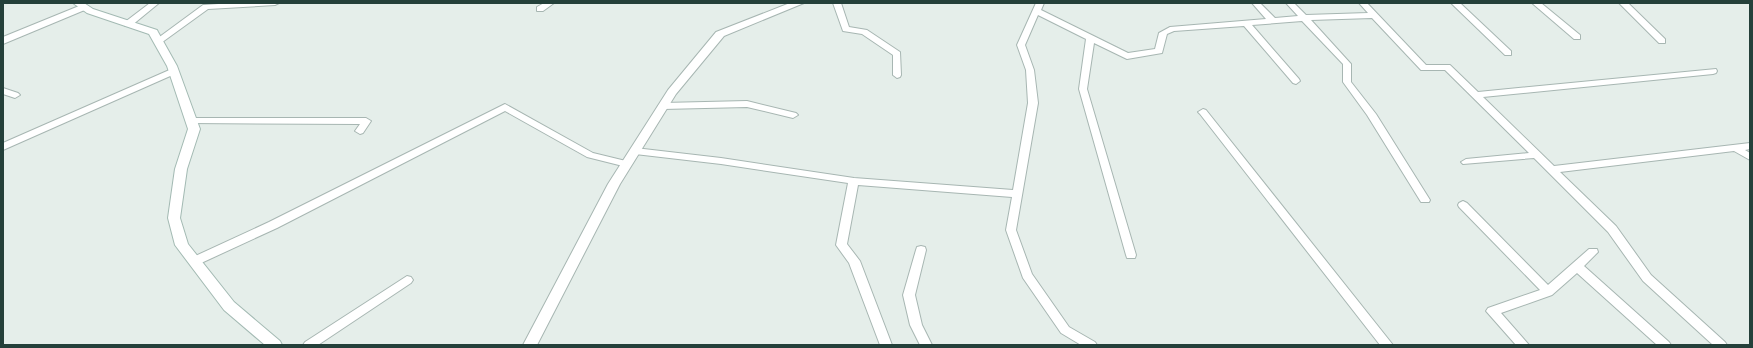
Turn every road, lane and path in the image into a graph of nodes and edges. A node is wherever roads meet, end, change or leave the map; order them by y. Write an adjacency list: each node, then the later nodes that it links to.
1 (155, 3): 19 (lane)
2 (275, 3): 23 (lane)
3 (550, 3): 14 (lane)
4 (799, 3): 33 (main road)
5 (838, 3): 28 (lane)
6 (1256, 3): 17 (lane)
7 (1290, 3): 16 (lane)
8 (1363, 3): 15 (lane)
9 (1455, 3): 25 (lane)
10 (1536, 3): 20 (lane)
11 (1623, 3): 24 (lane)
12 (81, 5): 19 (main road); 22 (main road)
13 (1038, 7): 21 (lane); 48 (lane)
14 (540, 9)
15 (1374, 15): 16 (lane); 32 (lane)
16 (1304, 18): 17 (lane); 49 (lane)
17 (1273, 20): 18 (lane)
18 (1246, 23): 21 (lane); 29 (lane)
19 (128, 24): 23 (main road)
20 (1577, 37)
21 (1090, 38): 53 (lane)
22 (3, 41)
23 (158, 41): 26 (main road)
24 (1662, 41)
25 (1508, 53)
26 (174, 71): 36 (main road); 39 (lane)
27 (1712, 71): 32 (lane)
28 (897, 75)
29 (1296, 81)
30 (3, 91): 31 (lane)
31 (15, 95)
32 (1476, 95): 42 (lane)
33 (663, 106): 35 (lane); 41 (main road)
34 (1203, 112): 64 (lane)
35 (793, 115)
36 (192, 122): 37 (lane); 54 (main road)
37 (360, 131)
38 (1750, 146): 40 (lane)
39 (3, 147)
40 (1734, 148): 43 (lane); 46 (lane)
41 (635, 151): 45 (main road); 47 (lane)
42 (1537, 155): 44 (lane); 46 (lane)
43 (1750, 157)
44 (1466, 162)
45 (627, 164): 54 (lane); 60 (main road)
46 (1552, 170): 67 (lane)
47 (854, 181): 48 (lane); 61 (lane)
48 (1017, 194): 63 (lane)
49 (1425, 200)
50 (1463, 204): 57 (lane)
51 (921, 250): 62 (lane)
52 (1593, 252): 55 (lane)
53 (1131, 255)
54 (195, 261): 58 (main road)
55 (1578, 267): 57 (lane); 66 (lane)
56 (408, 280): 59 (lane)
57 (1548, 292): 65 (lane)
58 (275, 345)
59 (309, 345)
60 (530, 345)
61 (886, 345)
62 (926, 345)
63 (1091, 345)
64 (1387, 345)
65 (1523, 345)
66 (1665, 345)
67 (1721, 345)

